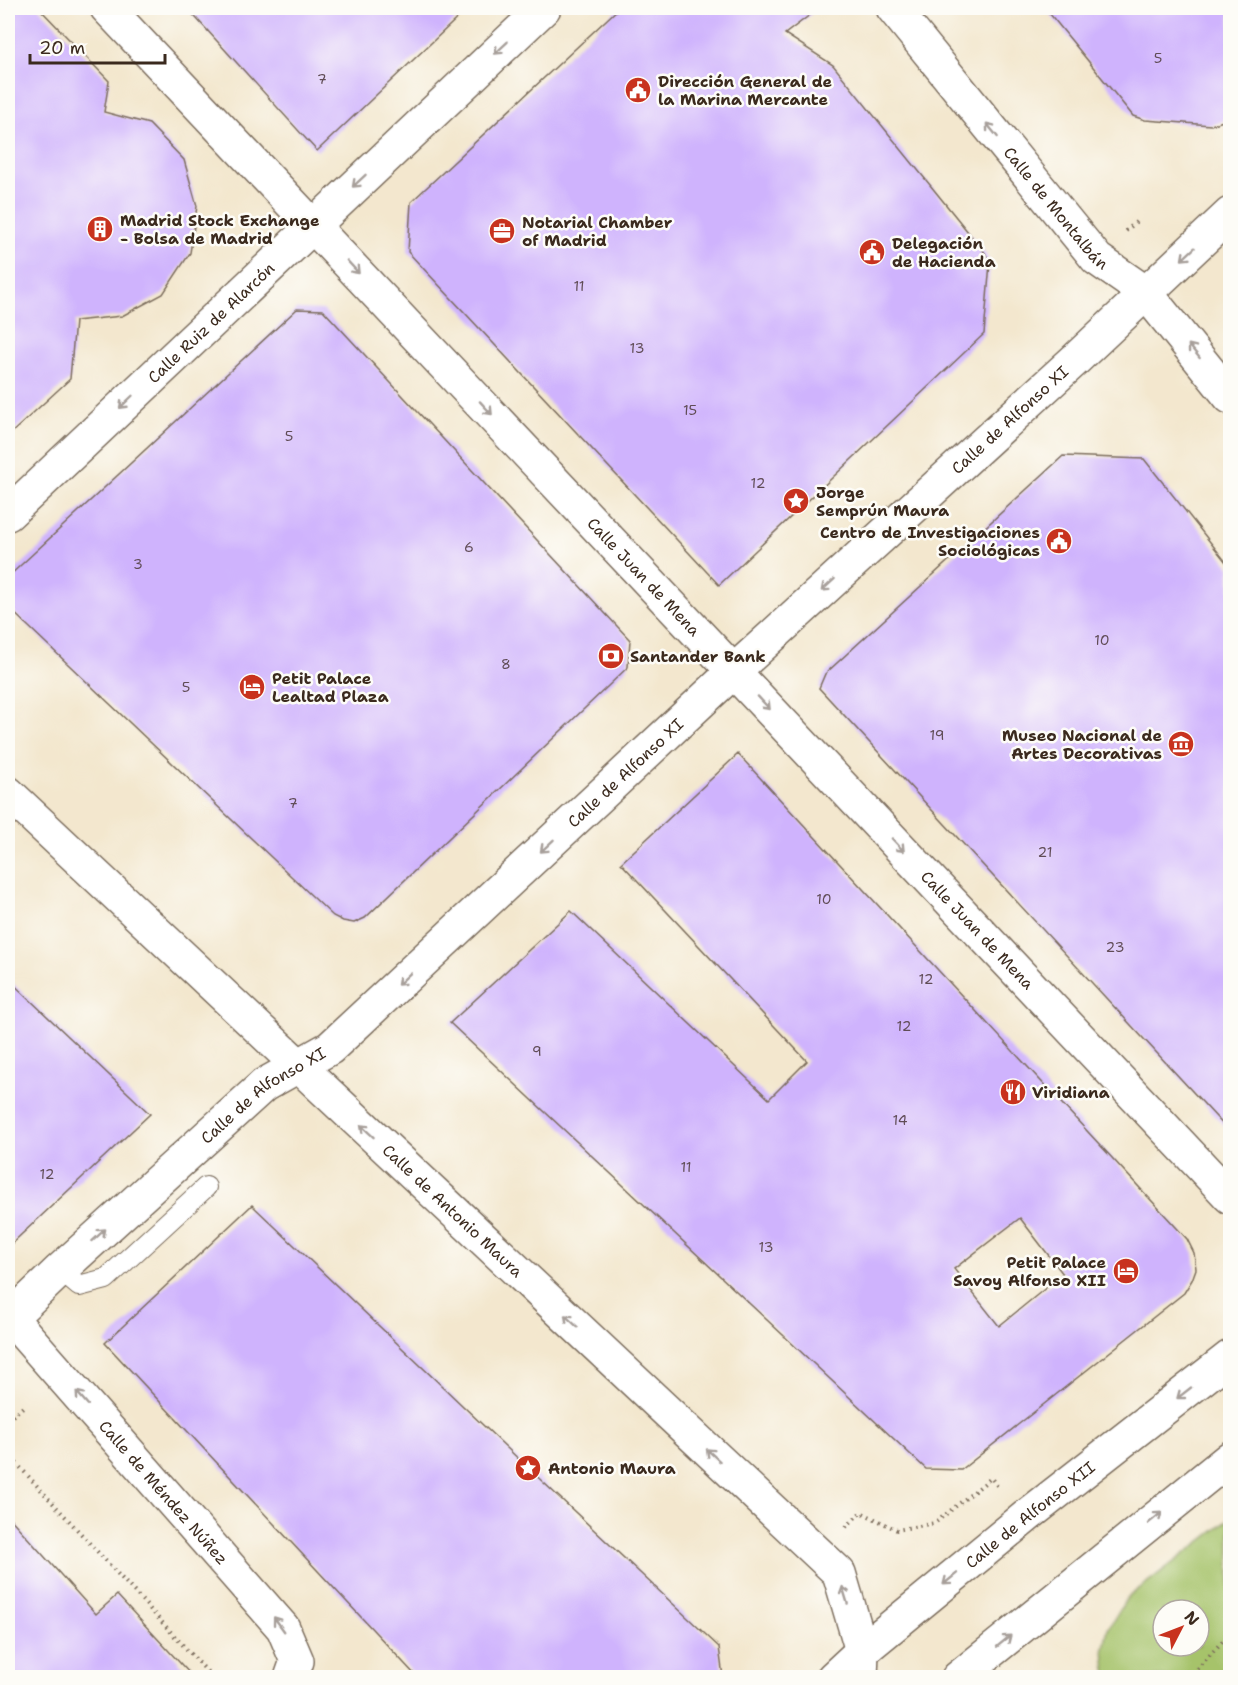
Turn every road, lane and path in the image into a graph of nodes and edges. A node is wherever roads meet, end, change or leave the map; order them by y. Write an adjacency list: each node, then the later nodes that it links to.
1 (107, 8): 5 (street, Calle Juan de Mena)
2 (544, 8): 5 (street, Calle Ruiz de Alarcón, one-way to 5)
3 (893, 8): 6 (street, Calle de Montalbán, one-way to 3)
4 (1230, 214): 6 (street, Calle de Alfonso XI, one-way to 6)
5 (312, 224): 8 (street, Calle Ruiz de Alarcón, one-way to 8); 9 (street, Calle Juan de Mena, one-way to 9)
6 (1146, 293): 7 (street, Calle de Montalbán, one-way to 6); 9 (street, Calle de Alfonso XI, one-way to 9)
7 (1230, 397)
8 (8, 514)
9 (734, 671): 11 (street, Calle de Alfonso XI, one-way to 11); 13 (street, Calle Juan de Mena, one-way to 13)
10 (8, 793): 11 (street, Calle de Antonio Maura)
11 (298, 1066): 14 (street, Calle de Alfonso XI, one-way to 11); 22 (street, Calle de Antonio Maura, one-way to 11)
12 (206, 1187): 14 (lane)
13 (1230, 1197)
14 (60, 1270): 15 (street, Calle de Alfonso XI)
15 (9, 1317): 24 (street, Calle de Méndez Núñez, one-way to 15)
16 (1230, 1357): 22 (street, Calle de Alfonso XII, one-way to 22)
17 (24, 1406): 18 (path)
18 (8, 1420)
19 (8, 1454): 23 (path)
20 (1230, 1458): 26 (street, one-way to 20)
21 (1230, 1633): 27 (path)
22 (861, 1664): 25 (street, Calle de Alfonso XII)
23 (213, 1677)
24 (291, 1677)
25 (833, 1677)
26 (958, 1677)
27 (1189, 1677)

